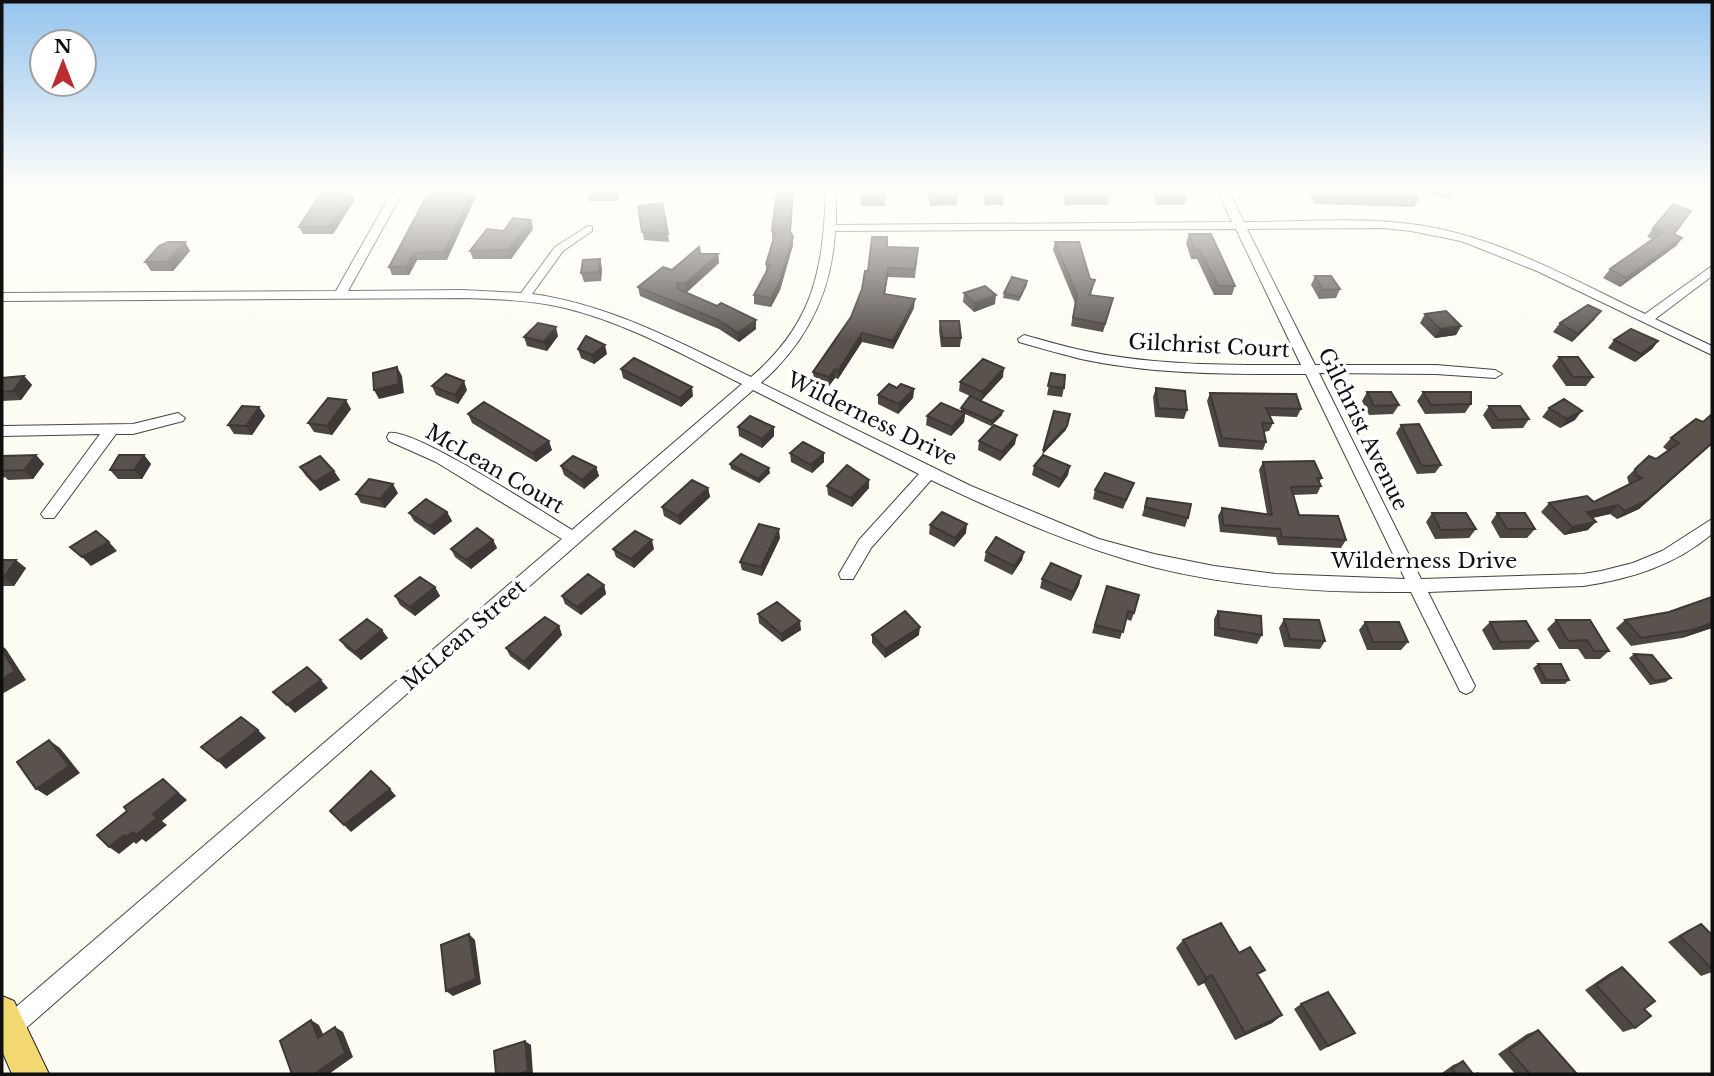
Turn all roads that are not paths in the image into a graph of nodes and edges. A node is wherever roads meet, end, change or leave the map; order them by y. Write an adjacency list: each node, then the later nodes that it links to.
1 (371, 240): 7 (street)
2 (572, 240): 9 (street)
3 (829, 240): 15 (street, McLean Street)
4 (1246, 240): 13 (street, Gilchrist Avenue)
5 (1471, 240): 10 (street)
6 (1712, 270): 10 (street)
7 (340, 295): 8 (street, Wilderness Drive); 9 (street, Wilderness Drive)
8 (2, 297)
9 (524, 297): 15 (street, Wilderness Drive)
10 (1646, 319): 12 (street)
11 (1024, 339): 13 (street, Gilchrist Court)
12 (1712, 351)
13 (1311, 371): 14 (street, Gilchrist Court); 25 (street, Gilchrist Avenue)
14 (1495, 374)
15 (752, 384): 20 (street, Wilderness Drive); 23 (street, McLean Street)
16 (178, 418): 17 (street)
17 (111, 430): 18 (street); 21 (street)
18 (2, 431)
19 (394, 437): 23 (street, McLean Court)
20 (930, 471): 24 (street); 25 (street, Wilderness Drive)
21 (49, 514)
22 (1712, 525): 25 (street, Wilderness Drive)
23 (574, 539): 27 (street, McLean Street)
24 (847, 574)
25 (1416, 583): 26 (street, Gilchrist Avenue)
26 (1466, 686)
27 (6, 1021): 28 (main road)
28 (31, 1074)

